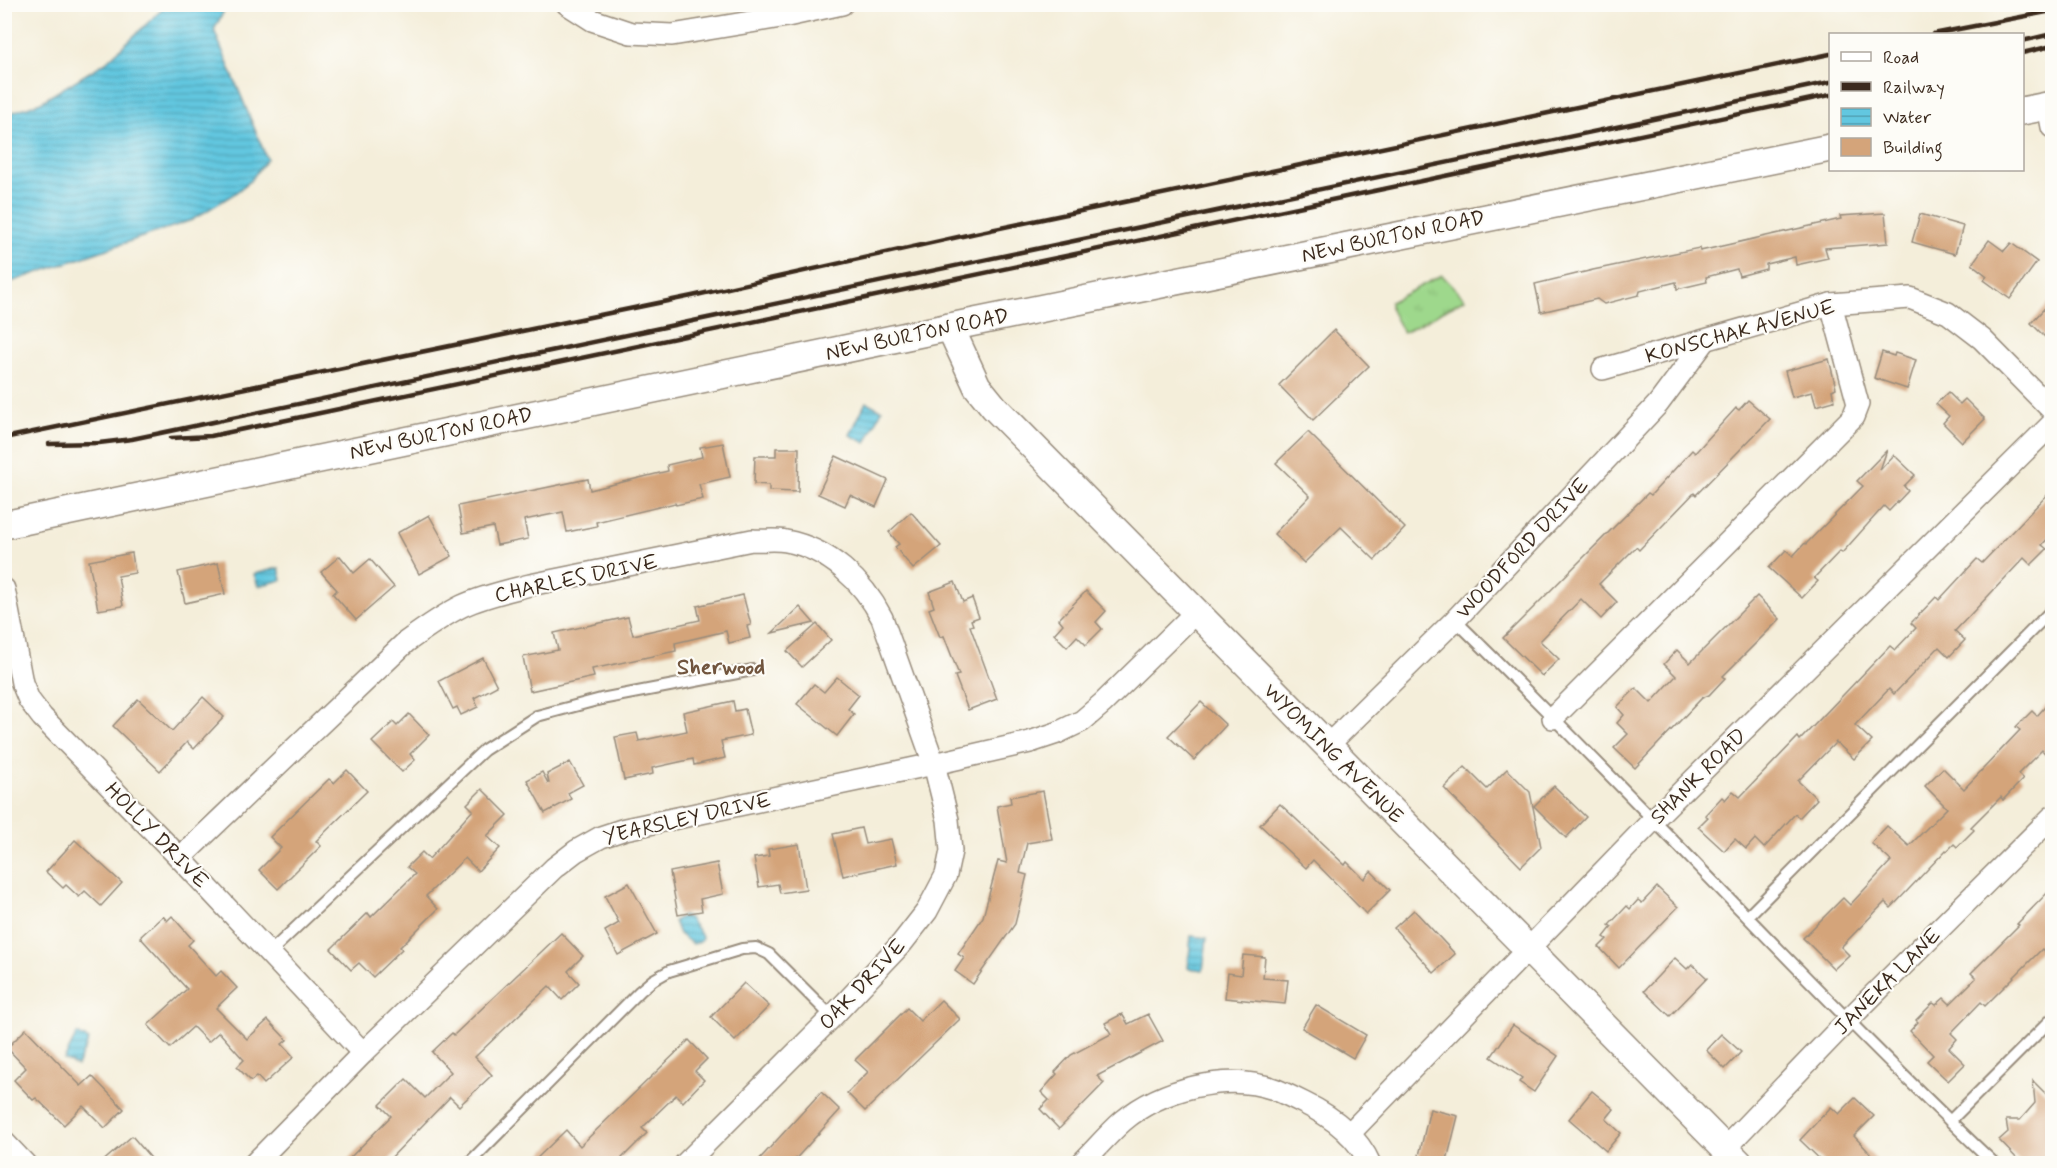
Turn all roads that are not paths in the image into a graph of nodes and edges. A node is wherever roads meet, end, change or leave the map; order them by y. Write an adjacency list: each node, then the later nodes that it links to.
1 (567, 4): 2 (street)
2 (842, 4)
3 (1829, 148): 5 (street, NEW BURTON ROAD)
4 (1831, 304): 6 (street, KONSCHAK AVENUE); 8 (street, KONSCHAK AVENUE); 16 (street)
5 (950, 327): 10 (street, NEW BURTON ROAD); 13 (street, WYOMING AVENUE)
6 (1706, 341): 7 (street, KONSCHAK AVENUE); 14 (street, WOODFORD DRIVE)
7 (1603, 369)
8 (2052, 410)
9 (2052, 424): 20 (street, SHANK ROAD)
10 (4, 525)
11 (4, 589): 21 (street, HOLLY DRIVE)
12 (2052, 610): 22 (lane)
13 (1196, 612): 17 (street, WYOMING AVENUE); 18 (street, YEARSLEY DRIVE)
14 (1455, 620): 16 (lane); 17 (street, WOODFORD DRIVE)
15 (753, 670): 24 (lane)
16 (1553, 718): 20 (lane)
17 (1327, 746): 23 (street, WYOMING AVENUE)
18 (934, 764): 21 (street, CHARLES DRIVE); 25 (street, OAK DRIVE); 28 (street, YEARSLEY DRIVE)
19 (2052, 817): 26 (street, JANEKA LANE)
20 (1654, 819): 22 (lane); 23 (street, SHANK ROAD)
21 (180, 858): 24 (street, HOLLY DRIVE)
22 (1748, 916): 26 (lane)
23 (1528, 949): 30 (street, SHANK ROAD); 32 (street, WYOMING AVENUE)
24 (269, 953): 28 (street, HOLLY DRIVE)
25 (832, 1017): 35 (lane); 36 (street, OAK DRIVE)
26 (1849, 1019): 29 (lane); 32 (street, JANEKA LANE)
27 (2052, 1019): 29 (lane)
28 (363, 1053): 34 (street, YEARSLEY DRIVE)
29 (1950, 1121): 39 (lane)
30 (1349, 1134): 37 (street); 38 (street)
31 (4, 1142): 33 (street)
32 (1732, 1156)
33 (25, 1164)
34 (254, 1164)
35 (468, 1164)
36 (685, 1164)
37 (1081, 1164)
38 (1370, 1164)
39 (1995, 1164)

